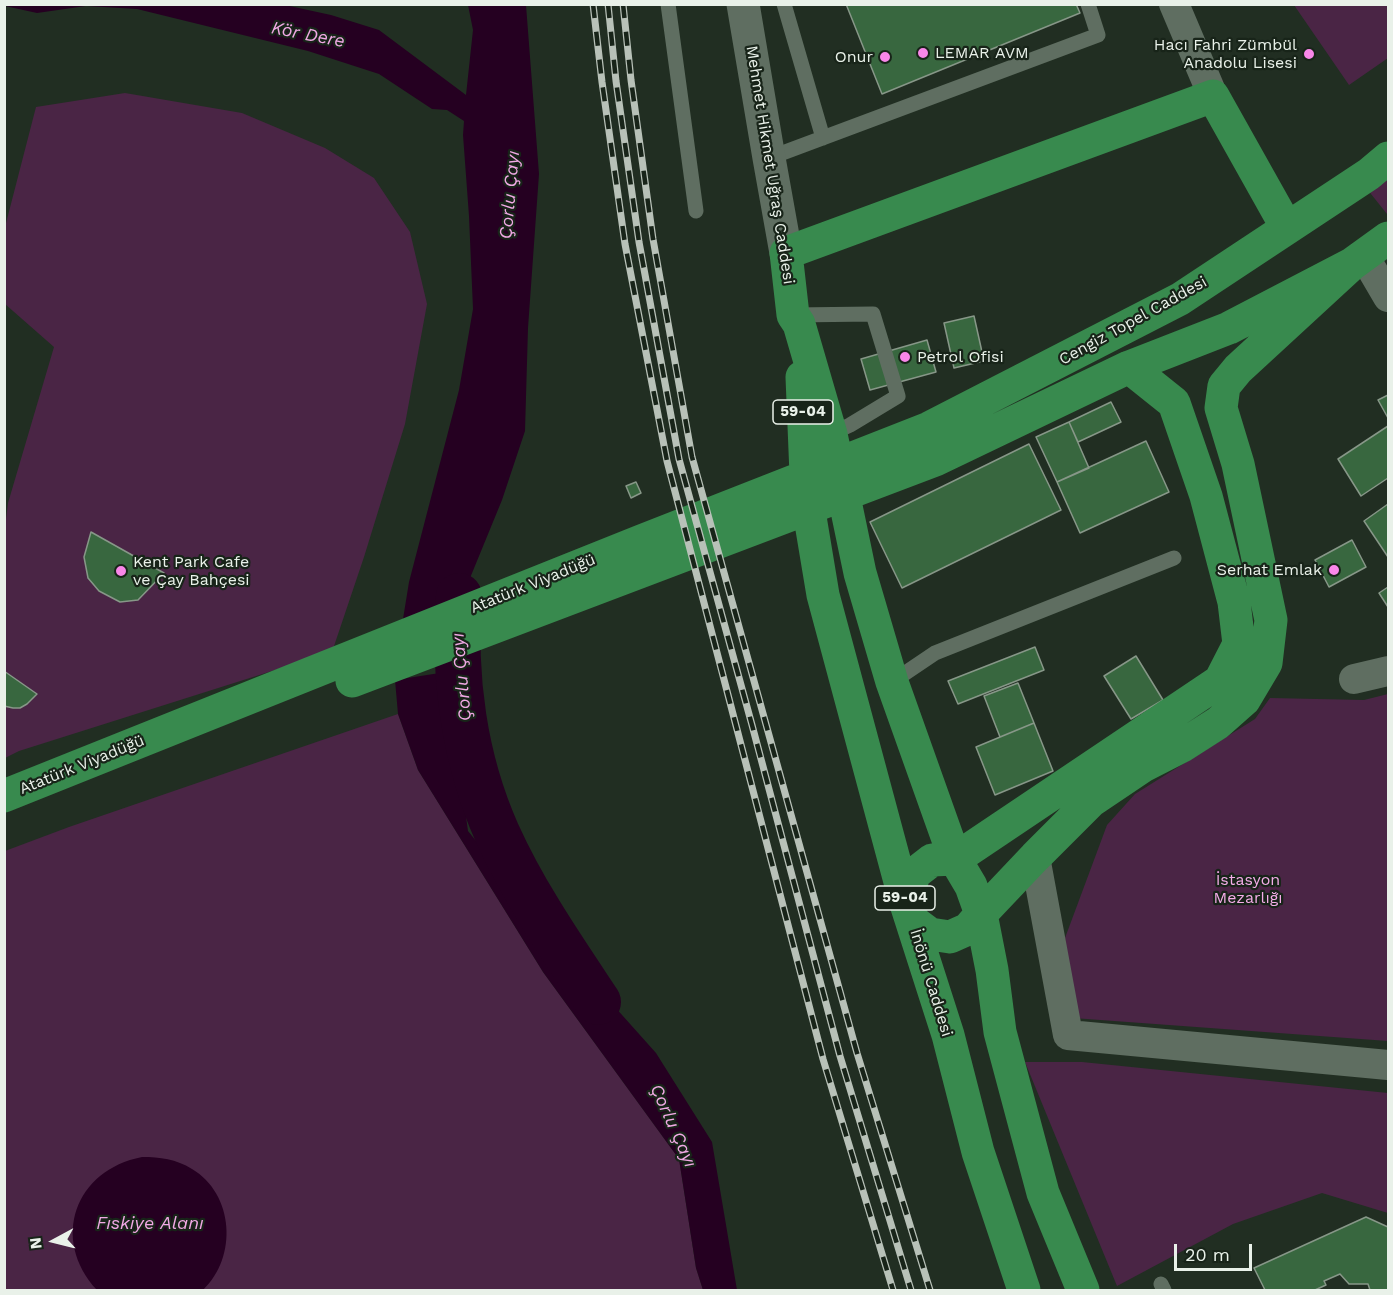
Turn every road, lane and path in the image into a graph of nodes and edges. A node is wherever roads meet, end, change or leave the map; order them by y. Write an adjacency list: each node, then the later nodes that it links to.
1 (668, 4): 10 (lane)
2 (743, 4): 8 (main road, Mehmet Hikmet Uğraş Caddesi / 59-04)
3 (784, 4): 7 (lane)
4 (1088, 4): 7 (lane)
5 (1174, 4): 6 (street)
6 (1213, 96): 11 (main road); 12 (main road)
7 (823, 138): 8 (lane)
8 (768, 158): 12 (main road, Mehmet Hikmet Uğraş Caddesi / 59-04)
9 (1389, 158): 11 (main road, Cengiz Topel Caddesi)
10 (696, 211)
11 (1287, 228): 17 (main road, Cengiz Topel Caddesi)
12 (786, 253): 15 (main road, Mehmet Hikmet Uğraş Caddesi / 59-04)
13 (1368, 253): 14 (street); 16 (main road); 26 (main road)
14 (1389, 297)
15 (796, 320): 18 (main road, Mehmet Hikmet Uğraş Caddesi / 59-04); 18 (lane); 19 (main road, Mehmet Hikmet Uğraş Caddesi / 59-04)
16 (1129, 367): 25 (main road, Atatürk Viyadüğü); 27 (main road)
17 (929, 428): 24 (main road, Atatürk Viyadüğü)
18 (831, 434): 23 (main road, Mehmet Hikmet Uğraş Caddesi / 59-04)
19 (807, 499): 28 (main road, İnönü Caddesi / 59-04)
20 (1174, 558): 23 (lane)
21 (1389, 671): 22 (street)
22 (1354, 680)
23 (892, 682): 27 (main road, 59-04)
24 (4, 796)
25 (4, 811)
26 (1035, 857): 29 (main road); 30 (street)
27 (955, 859): 28 (main road); 29 (main road)
28 (906, 904): 29 (main road); 31 (main road, İnönü Caddesi / 59-04)
29 (981, 914): 32 (main road)
30 (1389, 1065)
31 (1024, 1290)
32 (1083, 1290)

